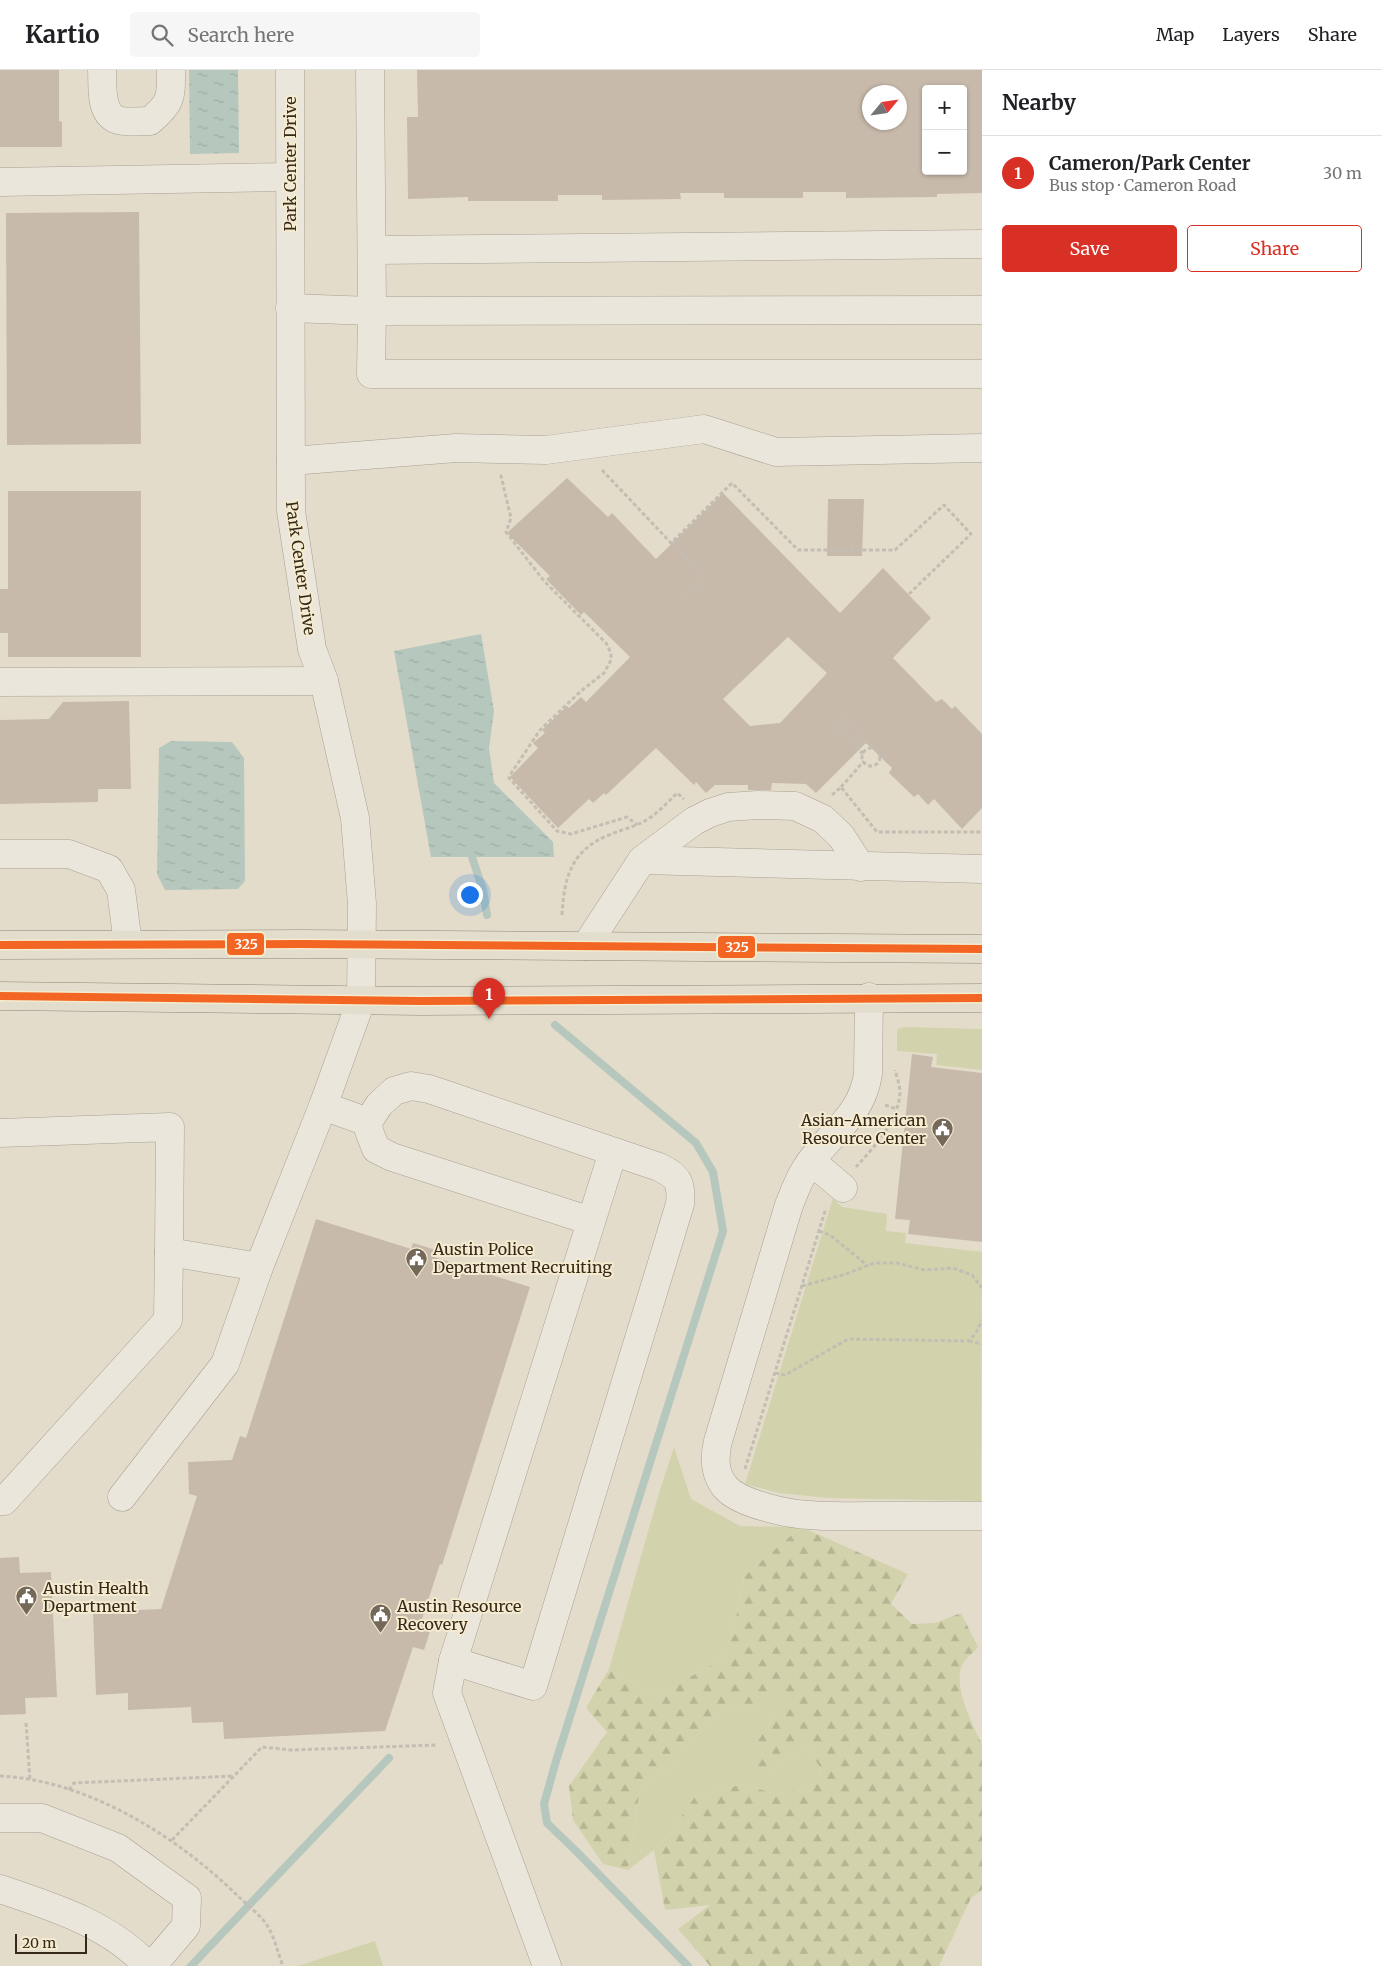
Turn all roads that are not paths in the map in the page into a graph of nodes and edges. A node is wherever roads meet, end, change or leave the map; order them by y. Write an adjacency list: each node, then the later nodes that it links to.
1 (102, 70): 2 (street)
2 (171, 70)
3 (290, 70): 5 (street, Park Center Drive)
4 (370, 70): 8 (street)
5 (290, 177): 6 (street); 9 (street, Park Center Drive)
6 (0, 182)
7 (982, 244): 8 (street)
8 (372, 250): 11 (street)
9 (290, 308): 11 (street); 14 (street, Park Center Drive)
10 (982, 310): 11 (street)
11 (372, 311): 12 (street)
12 (982, 374)
13 (982, 448): 14 (street)
14 (291, 461): 15 (street, Park Center Drive)
15 (324, 681): 16 (street); 23 (street, Park Center Drive)
16 (0, 682)
17 (0, 854): 22 (street)
18 (642, 860): 19 (street); 19 (street); 24 (street)
19 (861, 867): 20 (street)
20 (982, 869)
21 (0, 944): 22 (main road)
22 (128, 944): 23 (main road)
23 (362, 945): 24 (main road); 29 (street, Park Center Drive)
24 (586, 946): 25 (main road)
25 (982, 949)
26 (0, 996): 29 (main road)
27 (869, 997): 28 (main road); 29 (main road); 34 (street)
28 (982, 998)
29 (361, 1001): 30 (street, Park Center Drive)
30 (323, 1106): 31 (street); 38 (street, Park Center Drive)
31 (368, 1122): 33 (street); 36 (street)
32 (0, 1133): 37 (street)
33 (612, 1152): 36 (street); 42 (street)
34 (811, 1161): 35 (street); 41 (street)
35 (841, 1186)
36 (591, 1221): 42 (street)
37 (169, 1252): 38 (street); 40 (street)
38 (259, 1267): 39 (street, Park Center Drive)
39 (122, 1497)
40 (0, 1501)
41 (982, 1516)
42 (454, 1661): 46 (street)
43 (0, 1818): 45 (street)
44 (0, 1889): 45 (street)
45 (150, 1966)
46 (547, 1966)

